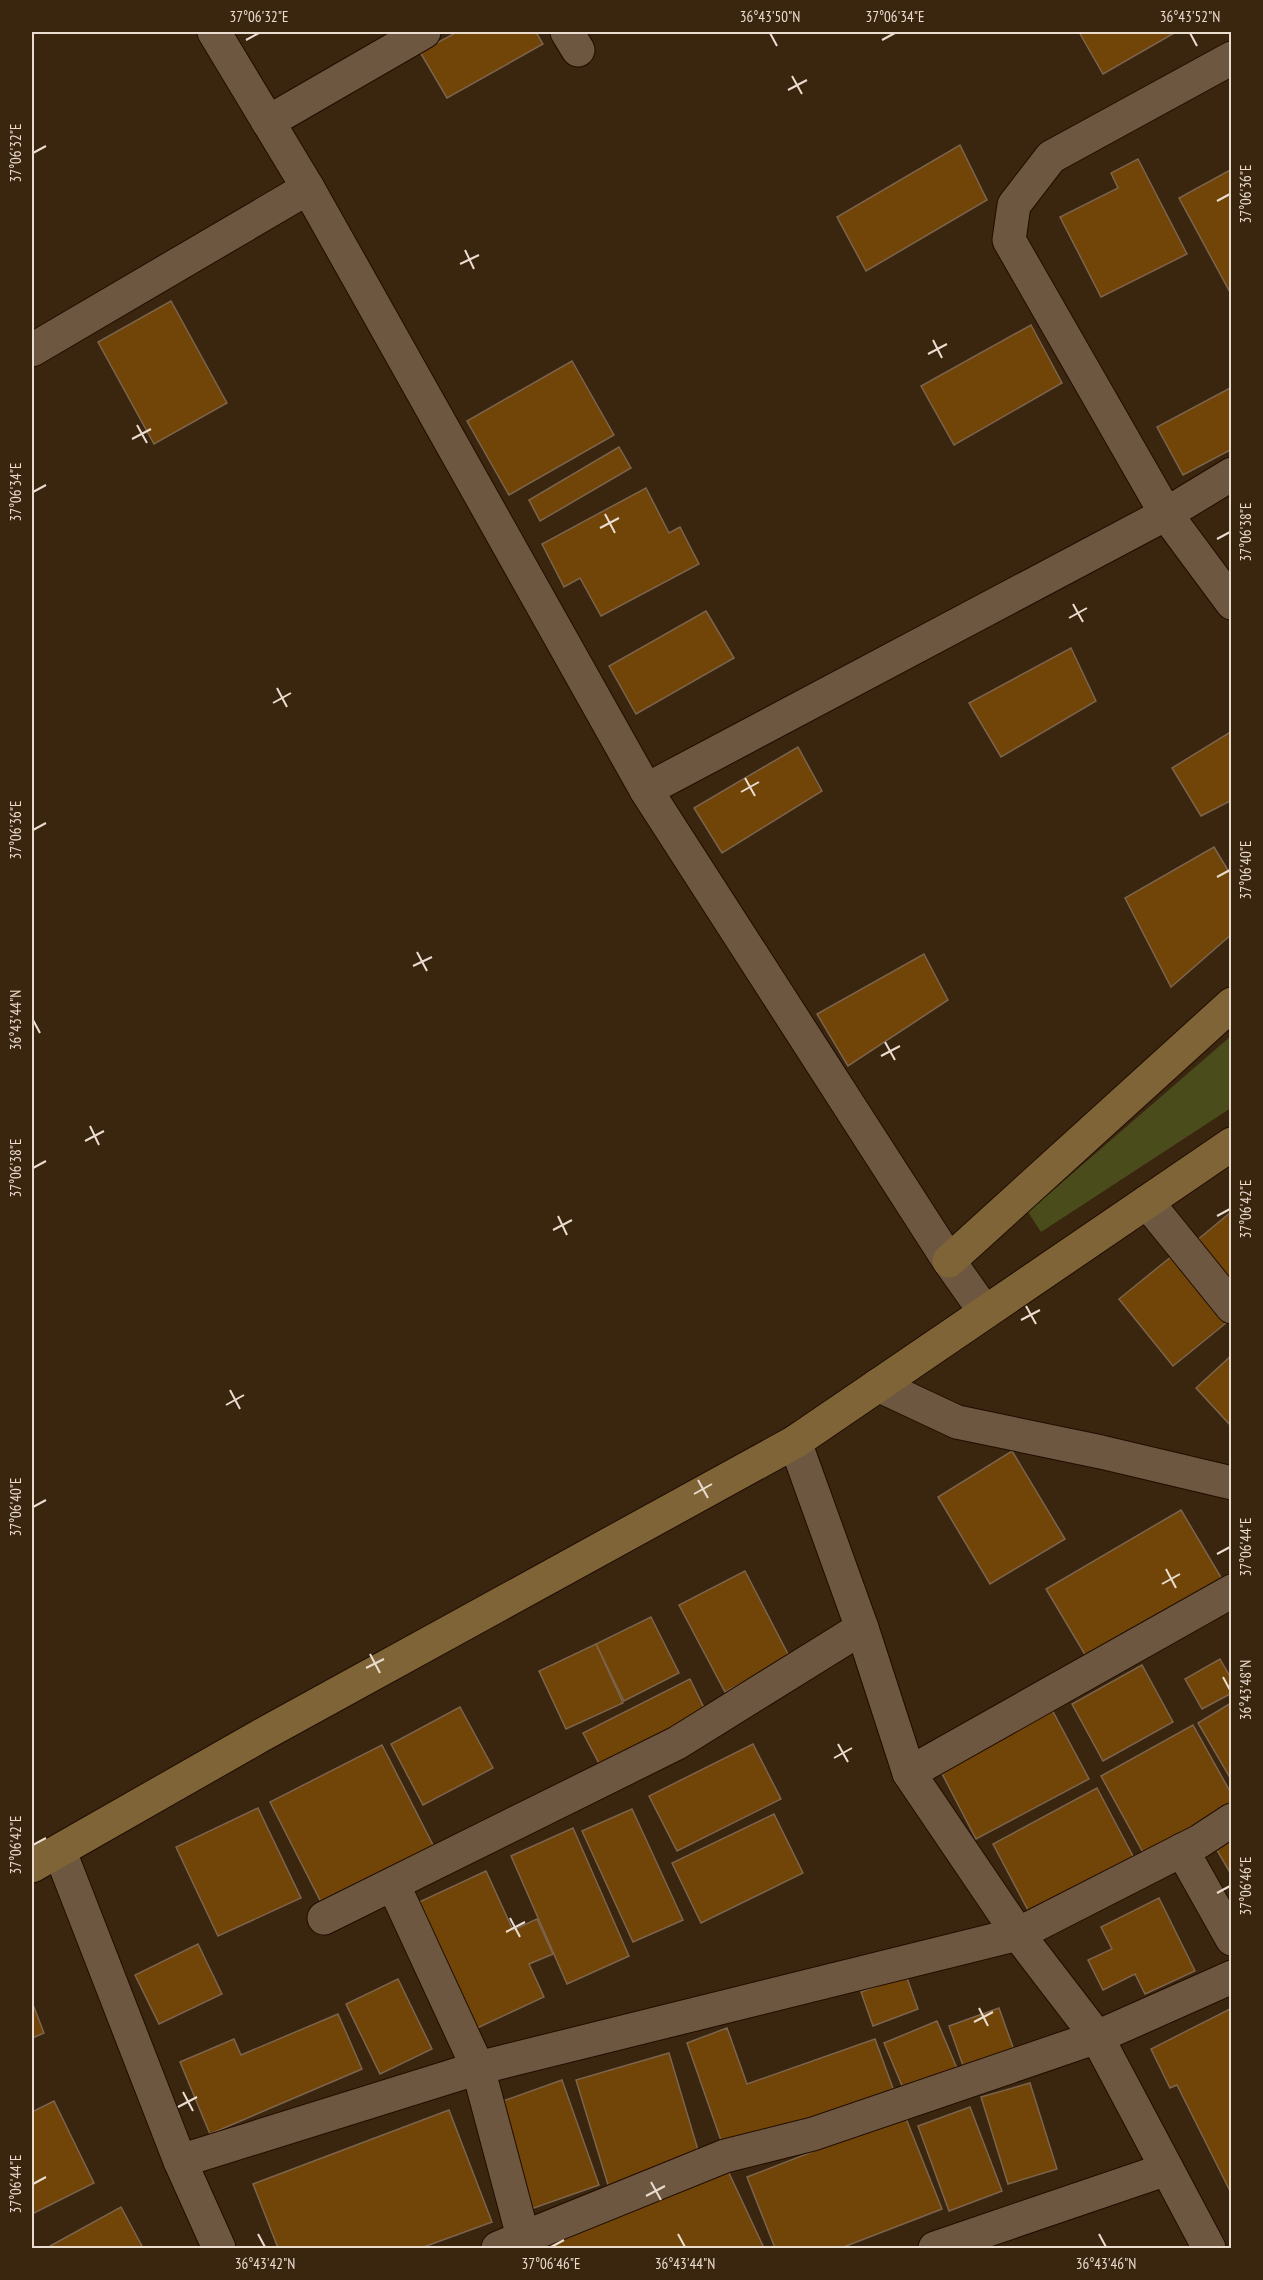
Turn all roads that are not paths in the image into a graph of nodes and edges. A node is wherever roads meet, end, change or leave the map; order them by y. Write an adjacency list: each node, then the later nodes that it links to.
1 (214, 32): 4 (street)
2 (424, 32): 4 (street)
3 (1232, 58): 8 (street)
4 (268, 122): 5 (street)
5 (308, 188): 6 (street); 10 (street)
6 (32, 350)
7 (1232, 474): 8 (street)
8 (1166, 514): 9 (street); 10 (street)
9 (1232, 603)
10 (646, 790): 14 (street)
11 (1232, 1004): 14 (street)
12 (1232, 1144): 13 (street)
13 (1147, 1202): 15 (street); 16 (street)
14 (949, 1261): 16 (street)
15 (1232, 1307)
16 (985, 1312): 17 (street)
17 (878, 1385): 18 (street); 19 (street)
18 (795, 1442): 21 (street); 25 (street)
19 (1232, 1483)
20 (1232, 1591): 22 (street)
21 (862, 1628): 22 (street); 26 (street)
22 (909, 1773): 28 (street)
23 (1232, 1820): 24 (street)
24 (1182, 1850): 28 (street); 29 (street)
25 (46, 1859): 33 (street)
26 (393, 1884): 27 (street); 32 (street)
27 (324, 1918)
28 (1018, 1934): 31 (street); 32 (street)
29 (1232, 1939)
30 (1232, 1977): 31 (street)
31 (1096, 2037): 34 (street); 35 (street)
32 (478, 2068): 33 (street); 35 (street)
33 (180, 2161): 36 (street)
34 (1167, 2169): 37 (street); 38 (street)
35 (516, 2245)
36 (219, 2248)
37 (935, 2248)
38 (1209, 2248)

